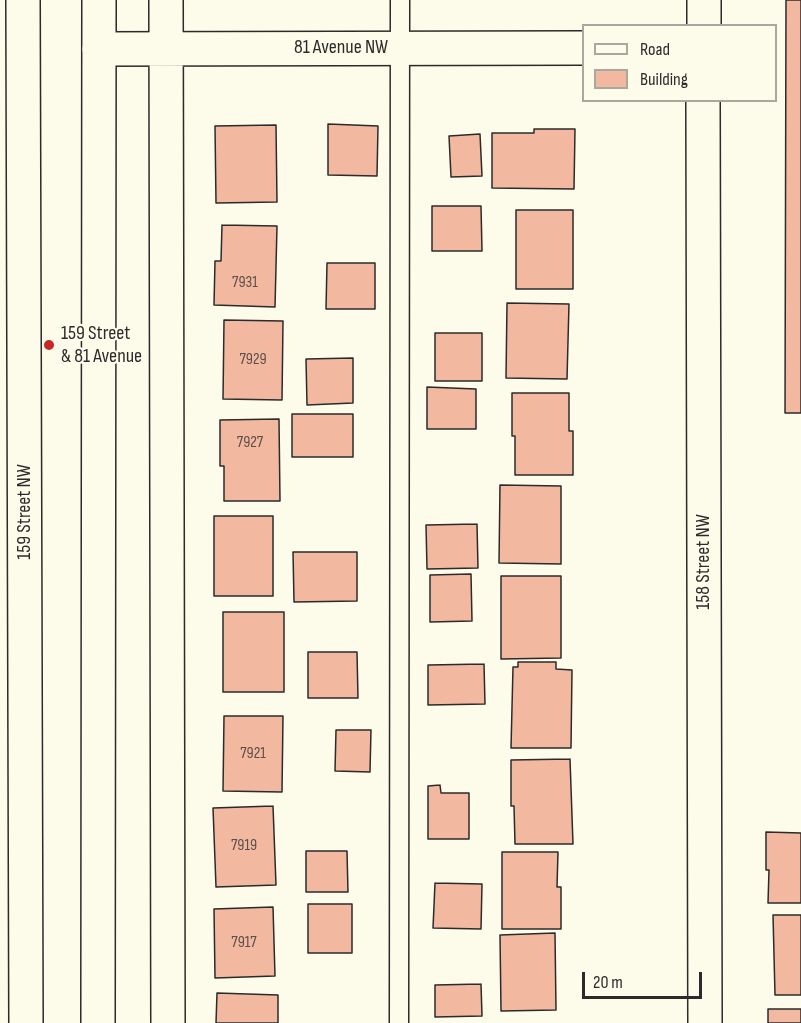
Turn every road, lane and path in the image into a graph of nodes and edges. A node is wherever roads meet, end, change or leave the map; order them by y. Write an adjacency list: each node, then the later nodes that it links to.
1 (23, 0): 12 (street, 159 Street NW)
2 (99, 0): 9 (street)
3 (166, 0): 10 (street)
4 (400, 0): 7 (lane)
5 (704, 0): 6 (street)
6 (704, 24)
7 (399, 48): 8 (street, 81 Avenue NW); 10 (street, 81 Avenue NW); 15 (lane)
8 (582, 48)
9 (99, 49): 10 (street, 81 Avenue NW); 13 (street)
10 (167, 49): 14 (street)
11 (703, 102): 16 (street, 158 Street NW)
12 (26, 1023)
13 (98, 1023)
14 (168, 1023)
15 (399, 1023)
16 (705, 1023)

